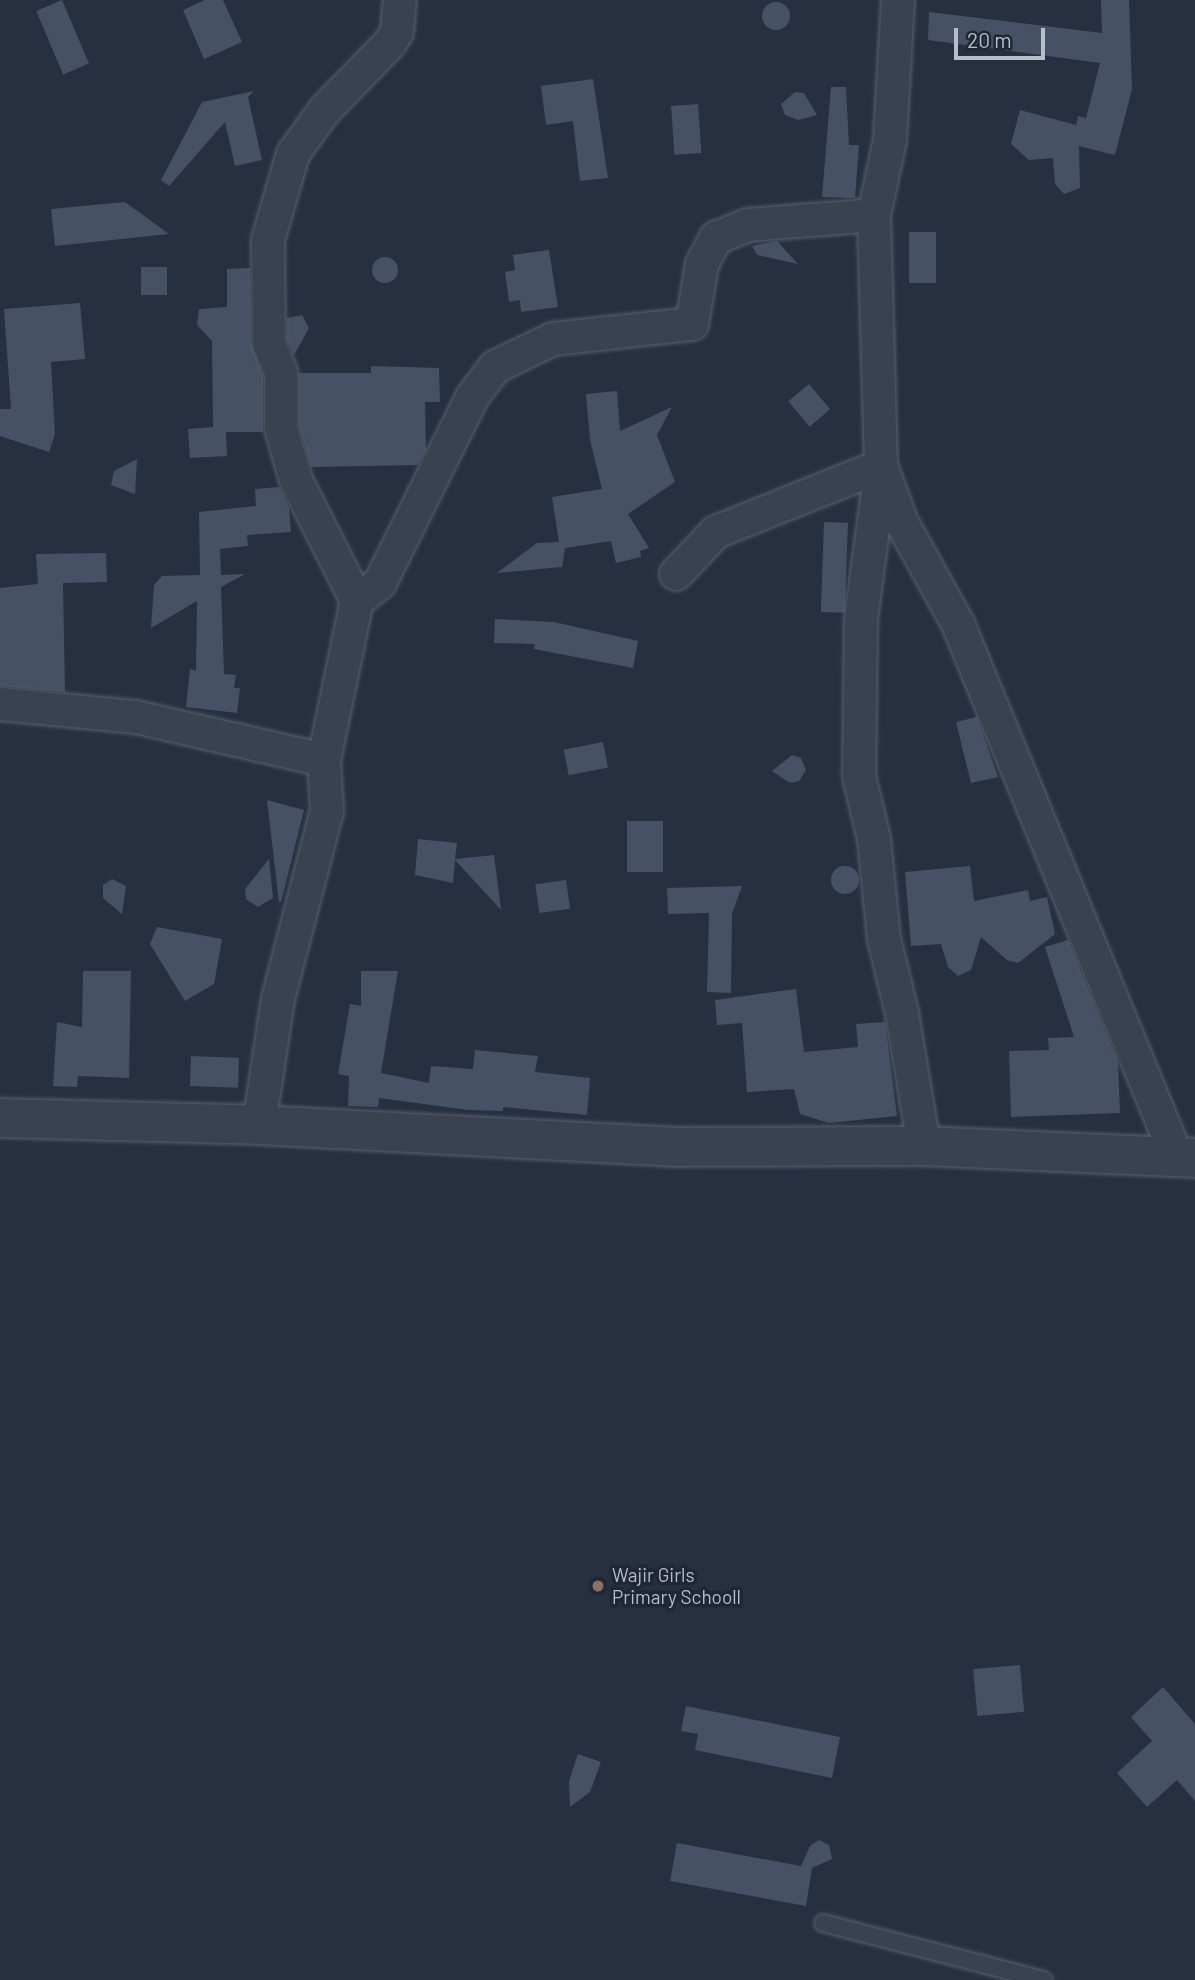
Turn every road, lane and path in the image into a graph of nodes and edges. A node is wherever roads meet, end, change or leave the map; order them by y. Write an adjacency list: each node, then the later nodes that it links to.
1 (400, 0): 6 (street)
2 (898, 0): 3 (street)
3 (874, 215): 4 (street); 6 (street)
4 (881, 466): 5 (street); 11 (street); 12 (street)
5 (676, 574)
6 (357, 601): 8 (street)
7 (0, 704): 8 (street)
8 (324, 760): 10 (street)
9 (0, 1118): 10 (street)
10 (259, 1125): 11 (street)
11 (924, 1146): 12 (street)
12 (1185, 1156)
13 (823, 1923): 14 (lane)
14 (1044, 1980)

